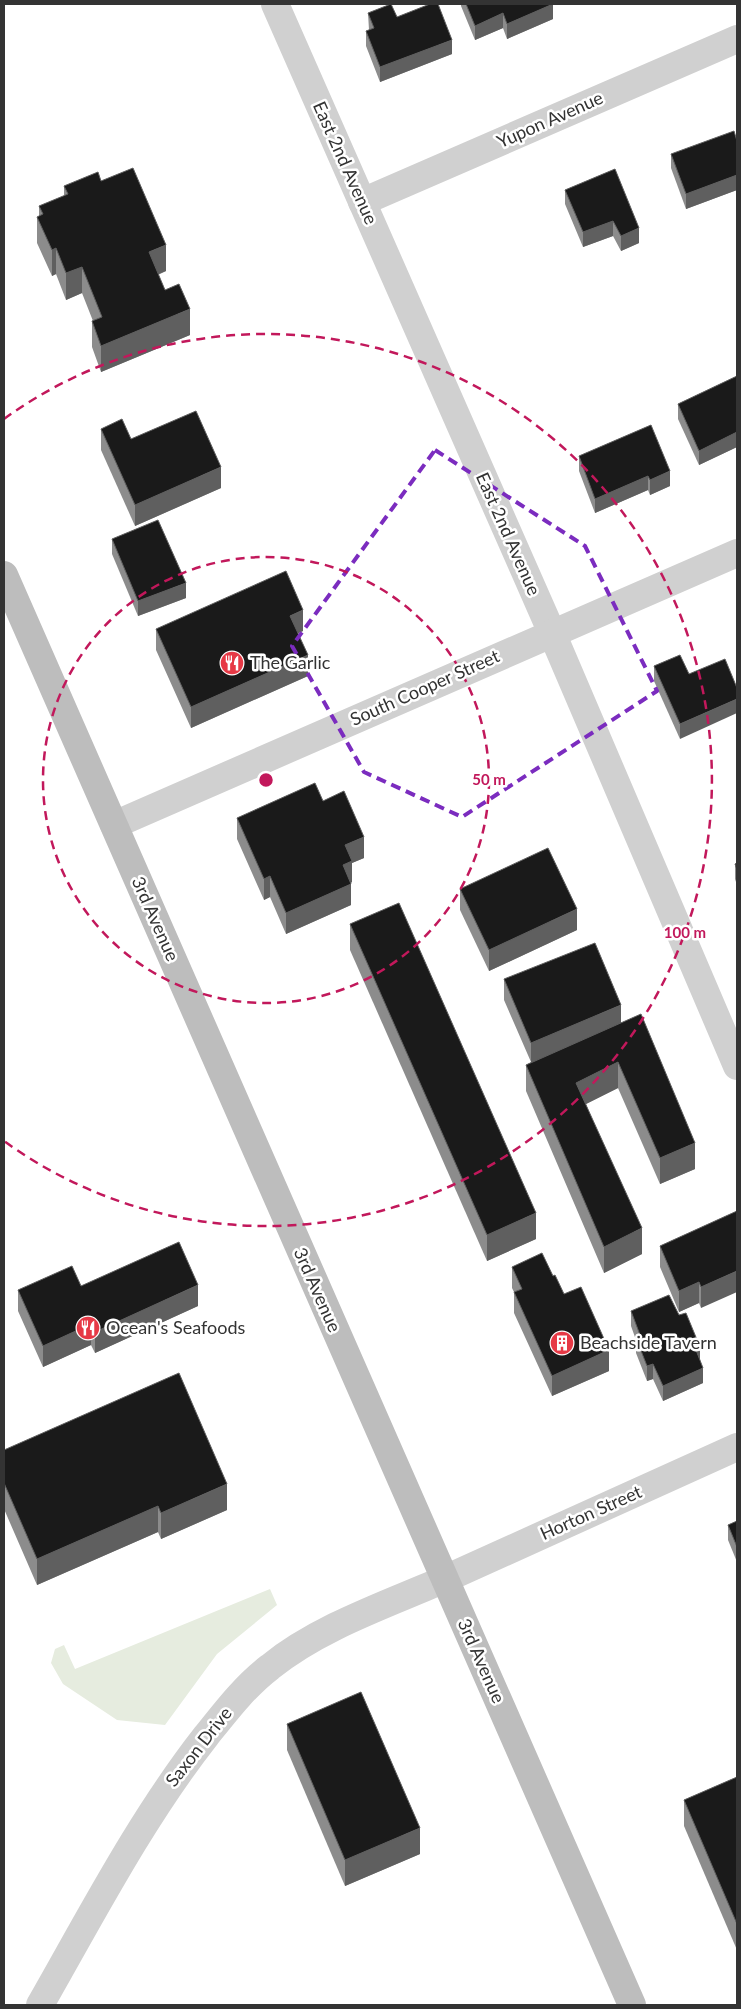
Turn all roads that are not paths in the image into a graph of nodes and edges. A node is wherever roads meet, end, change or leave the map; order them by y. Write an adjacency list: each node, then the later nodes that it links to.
1 (275, 4): 3 (street, East 2nd Avenue)
2 (737, 39): 3 (street, Yupon Avenue)
3 (362, 202): 6 (street, East 2nd Avenue)
4 (737, 552): 6 (street, South Cooper Street)
5 (4, 575): 7 (main road, 3rd Avenue)
6 (552, 633): 7 (street, South Cooper Street); 8 (street, East 2nd Avenue)
7 (114, 825): 11 (main road, 3rd Avenue)
8 (730, 1027): 9 (street, East 2nd Avenue)
9 (737, 1066)
10 (737, 1447): 11 (street, Horton Street)
11 (445, 1579): 12 (street, Saxon Drive); 13 (main road, 3rd Avenue)
12 (40, 2005)
13 (632, 2005)

